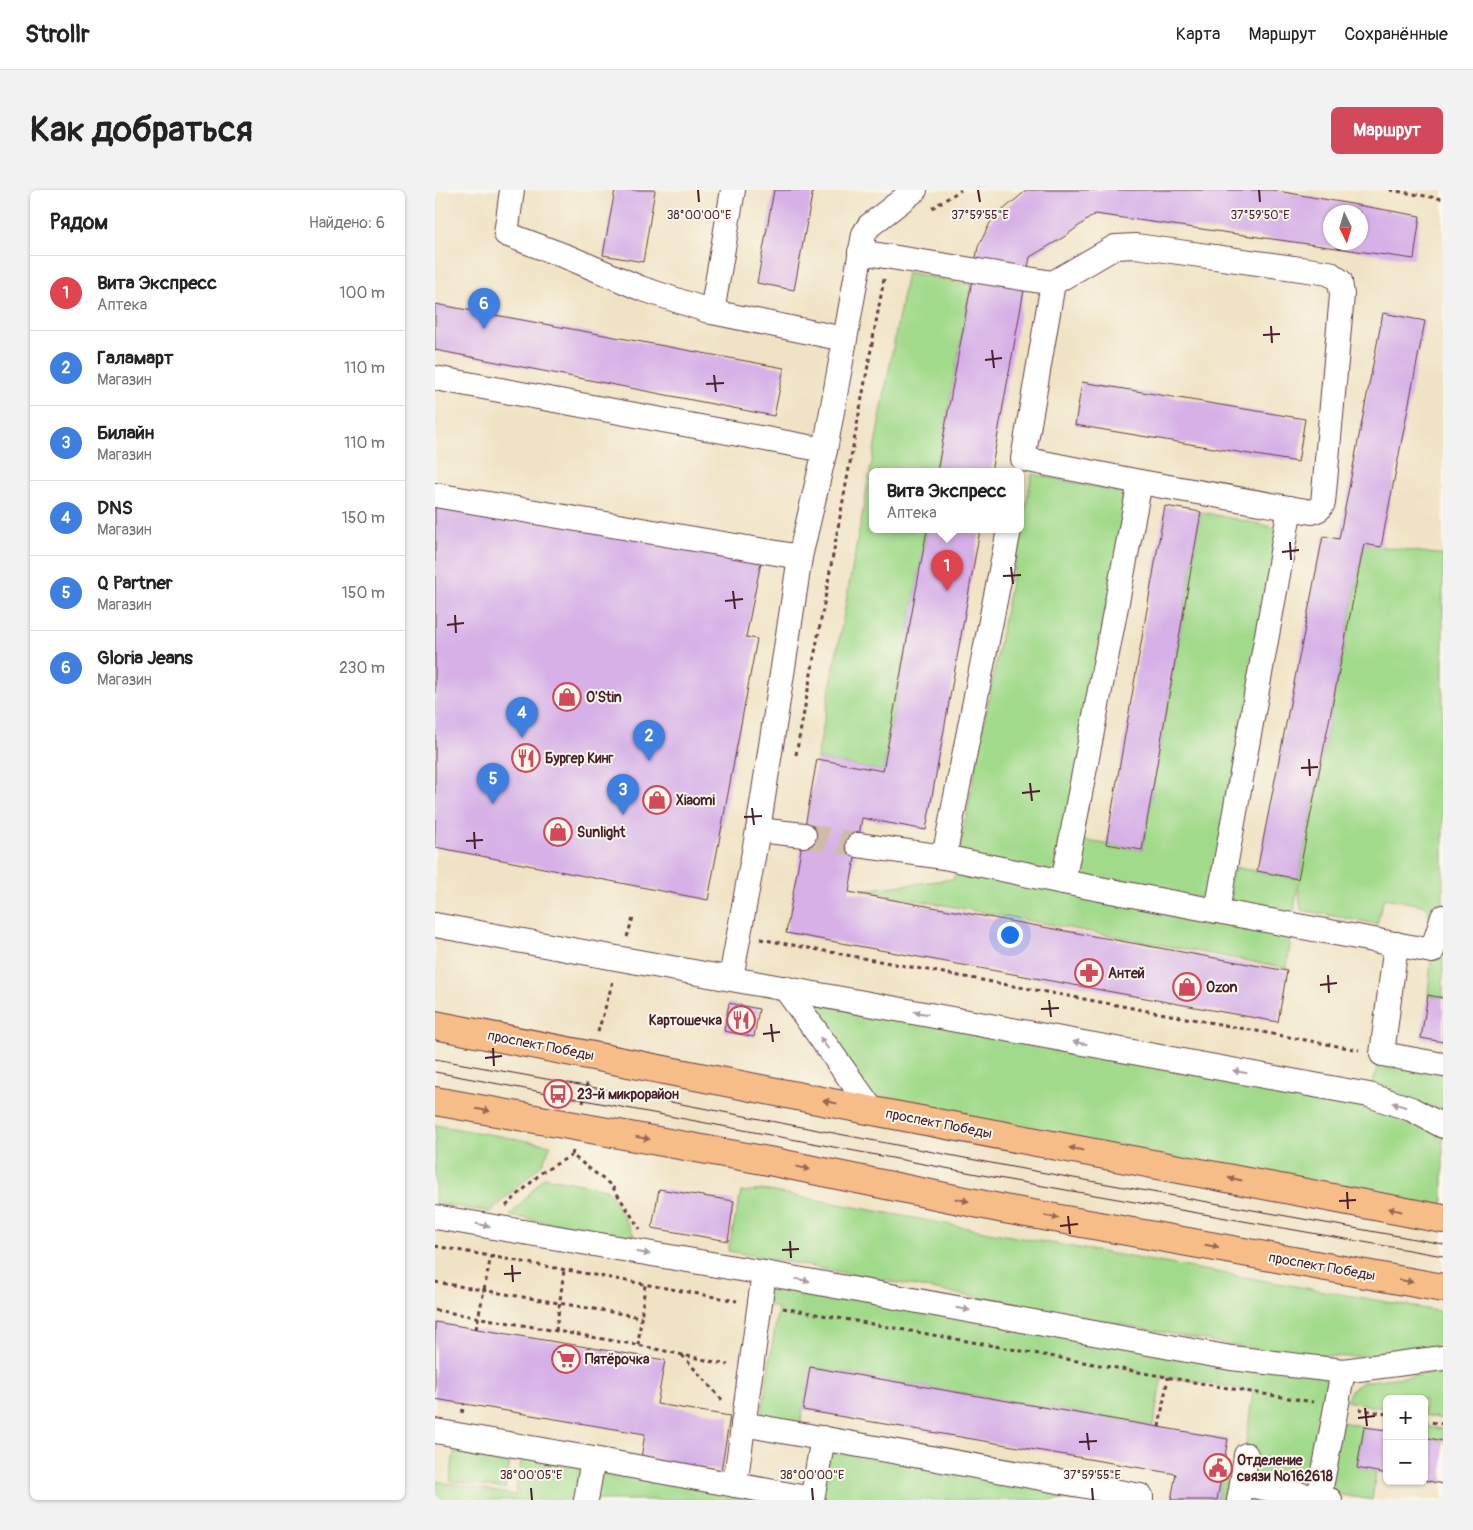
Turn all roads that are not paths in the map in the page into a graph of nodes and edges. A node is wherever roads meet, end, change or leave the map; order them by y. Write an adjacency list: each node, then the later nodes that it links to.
1 (512, 190): 6 (street)
2 (733, 190): 6 (street)
3 (915, 190): 4 (street)
4 (860, 252): 5 (street); 7 (street)
5 (1053, 283): 10 (street); 13 (street)
6 (712, 312): 7 (street)
7 (844, 340): 9 (street)
8 (435, 378): 9 (street)
9 (825, 450): 15 (street)
10 (1022, 466): 11 (street)
11 (1139, 482): 13 (street); 20 (street)
12 (435, 495): 15 (street)
13 (1290, 508): 21 (street)
14 (1008, 533): 19 (street)
15 (800, 557): 16 (street)
16 (758, 830): 17 (street); 26 (street)
17 (804, 835)
18 (858, 845): 19 (street)
19 (944, 856): 20 (street)
20 (1063, 882): 21 (street)
21 (1217, 911): 24 (street)
22 (1443, 916): 25 (street)
23 (435, 925): 26 (street)
24 (1396, 944): 25 (street); 29 (street)
25 (1437, 952)
26 (731, 978): 27 (street)
27 (785, 988): 31 (street, one-way to 27); 32 (street, one-way to 27)
28 (435, 1025): 31 (main road, проспект Победы, one-way to 28)
29 (1443, 1065)
30 (435, 1101): 36 (main road, проспект Победы, one-way to 36)
31 (873, 1111): 34 (main road, проспект Победы, one-way to 31)
32 (1443, 1126)
33 (435, 1217): 35 (street, one-way to 35)
34 (1443, 1219)
35 (764, 1273): 38 (street, one-way to 38); 39 (street)
36 (1443, 1288)
37 (1443, 1358): 38 (street)
38 (1343, 1371): 46 (street)
39 (743, 1424): 41 (street); 44 (street)
40 (435, 1431): 43 (street)
41 (823, 1438): 48 (street); 49 (street)
42 (1246, 1454): 45 (street)
43 (593, 1459): 44 (street); 47 (street)
44 (735, 1485): 48 (street)
45 (1241, 1492): 46 (street)
46 (1324, 1499)
47 (585, 1500)
48 (812, 1500)
49 (1141, 1500)

